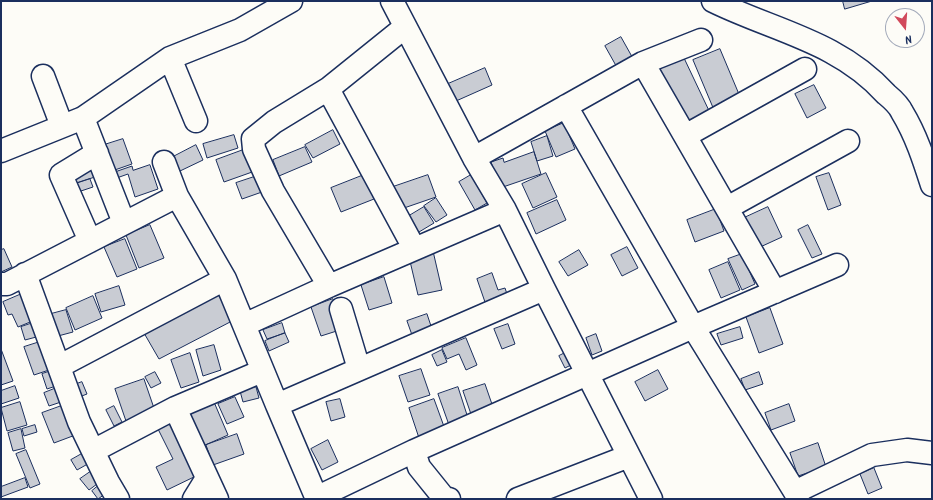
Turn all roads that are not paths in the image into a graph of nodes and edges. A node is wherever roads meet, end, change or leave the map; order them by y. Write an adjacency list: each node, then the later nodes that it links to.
1 (291, 1): 7 (street)
2 (392, 1): 5 (street)
3 (713, 1): 4 (street)
4 (737, 5): 22 (street)
5 (405, 27): 11 (street); 20 (street)
6 (701, 40): 8 (street)
7 (170, 58): 13 (street); 14 (street)
8 (643, 63): 12 (street); 16 (street)
9 (805, 69): 16 (street)
10 (43, 76): 15 (street)
11 (328, 89): 28 (street); 33 (street)
12 (566, 106): 20 (street); 38 (street)
13 (83, 118): 15 (street); 19 (street)
14 (196, 120)
15 (62, 126): 18 (street)
16 (685, 136): 24 (street)
17 (848, 141): 24 (street)
18 (1, 151)
19 (97, 154): 26 (street); 27 (street)
20 (474, 158): 25 (street)
21 (164, 162): 23 (street)
22 (932, 185)
23 (177, 196): 26 (street); 31 (street)
24 (727, 208): 35 (street)
25 (506, 210): 28 (street); 34 (street)
26 (124, 223): 27 (street)
27 (90, 240): 30 (street)
28 (414, 248): 33 (street)
29 (837, 265): 35 (street)
30 (25, 274): 32 (street); 39 (street)
31 (225, 279): 37 (street); 39 (street)
32 (1, 284)
33 (329, 286): 37 (street)
34 (544, 289): 40 (street); 42 (street)
35 (775, 292): 38 (street)
36 (341, 308): 40 (street)
37 (244, 325): 41 (street)
38 (693, 327): 42 (street); 51 (street)
39 (60, 366): 45 (street)
40 (359, 369): 43 (street)
41 (262, 371): 43 (street); 44 (street)
42 (588, 375): 46 (street); 48 (street)
43 (276, 405): 55 (street)
44 (175, 408): 45 (street); 49 (street)
45 (94, 451): 52 (street)
46 (414, 451): 55 (street); 56 (street)
47 (932, 453): 51 (street)
48 (629, 456): 50 (street); 58 (street)
49 (207, 478): 53 (street); 54 (street)
50 (560, 491): 57 (street)
51 (797, 495)
52 (118, 499)
53 (194, 499)
54 (216, 499)
55 (316, 499)
56 (449, 499)
57 (518, 499)
58 (652, 499)

